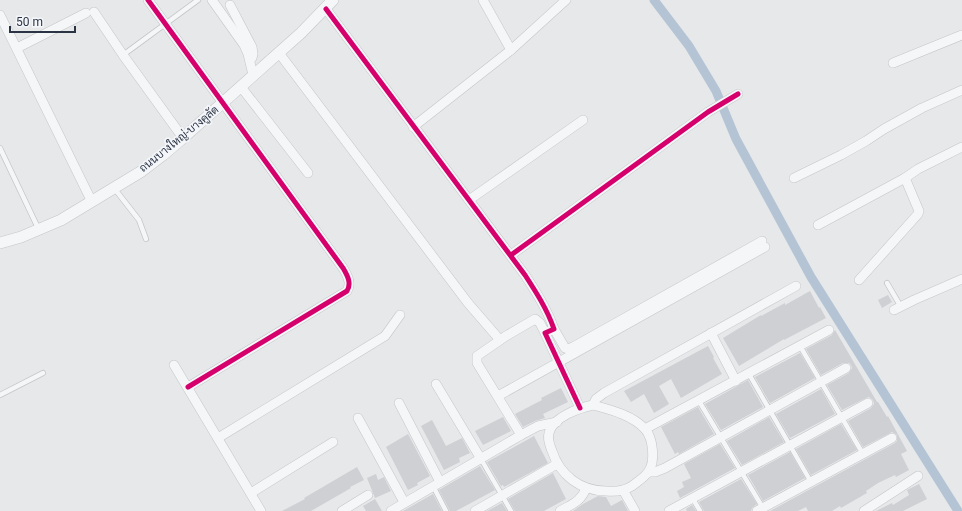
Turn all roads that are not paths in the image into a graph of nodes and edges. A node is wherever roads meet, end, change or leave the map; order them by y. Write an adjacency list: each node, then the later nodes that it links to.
1 (148, 0): 10 (street)
2 (198, 0): 10 (lane)
3 (212, 0): 16 (street)
4 (333, 0): 8 (street, ถนนบางใหญ่-บางคูลัด)
5 (483, 0): 13 (street)
6 (566, 0): 13 (street)
7 (230, 5): 16 (street)
8 (326, 9): 14 (street, ถนนบางใหญ่-บางคูลัด); 24 (street)
9 (0, 15): 12 (street)
10 (165, 23): 15 (lane); 22 (street)
11 (962, 34): 17 (street)
12 (16, 48): 15 (street); 33 (street)
13 (511, 50): 24 (street)
14 (279, 52): 18 (street, ถนนบางใหญ่-บางคูลัด); 49 (street)
15 (123, 56): 25 (street)
16 (251, 61): 18 (street)
17 (893, 63)
18 (253, 76): 19 (street, ถนนบางใหญ่-บางคูลัด)
19 (241, 87): 22 (street, ถนนบางใหญ่-บางคูลัด); 28 (street)
20 (962, 90): 29 (street)
21 (734, 96): 38 (street)
22 (223, 103): 25 (street, ถนนบางใหญ่-บางคูลัด); 59 (street)
23 (583, 120): 32 (street)
24 (413, 127): 32 (street)
25 (183, 138): 31 (street, ถนนบางใหญ่-บางคูลัด)
26 (962, 147): 30 (street)
27 (0, 148): 35 (lane)
28 (308, 173)
29 (794, 178)
30 (905, 178): 34 (street); 39 (street)
31 (114, 188): 33 (street, ถนนบางใหญ่-บางคูลัด); 36 (lane)
32 (469, 200): 38 (street)
33 (92, 202): 35 (street, ถนนบางใหญ่-บางคูลัด)
34 (818, 225)
35 (39, 230): 37 (street, ถนนบางใหญ่-บางคูลัด)
36 (146, 239)
37 (0, 243)
38 (511, 255): 45 (street)
39 (859, 280)
40 (962, 280): 43 (street)
41 (887, 283): 43 (lane)
42 (796, 286): 48 (street)
43 (897, 308)
44 (400, 315): 73 (street)
45 (554, 329): 47 (street); 51 (street)
46 (829, 330): 50 (street)
47 (545, 333): 49 (street); 51 (street)
48 (711, 333): 56 (street); 65 (street)
49 (500, 340): 61 (street)
50 (800, 346): 55 (street); 57 (lane)
51 (559, 362): 61 (street); 66 (street)
52 (174, 365): 59 (street)
53 (846, 368): 57 (street)
54 (44, 373): 60 (lane)
55 (749, 374): 56 (street); 67 (lane)
56 (736, 381): 62 (street)
57 (820, 382): 67 (street); 68 (lane)
58 (436, 384): 79 (street)
59 (188, 387): 73 (street)
60 (0, 395)
61 (498, 396): 72 (street)
62 (699, 401): 71 (street); 74 (lane)
63 (399, 403): 85 (street)
64 (868, 404): 68 (street)
65 (593, 405): 66 (street); 71 (street)
66 (580, 408): 70 (street)
67 (769, 410): 74 (street); 77 (lane)
68 (842, 417): 77 (street); 78 (lane)
69 (358, 418): 92 (street)
70 (557, 422): 72 (street); 80 (street)
71 (645, 430): 81 (street)
72 (521, 435): 79 (street)
73 (218, 438): 88 (street)
74 (720, 438): 81 (street); 82 (lane)
75 (892, 438): 78 (street)
76 (333, 442): 88 (street)
77 (791, 445): 82 (street); 84 (lane)
78 (863, 454): 84 (street)
79 (481, 459): 85 (street); 90 (lane)
80 (557, 464): 86 (street); 90 (street)
81 (649, 472): 87 (street)
82 (741, 472): 91 (street); 93 (lane)
83 (918, 476): 104 (street)
84 (811, 482): 93 (street)
85 (437, 484): 92 (street); 98 (lane)
86 (586, 488): 87 (street); 94 (street)
87 (624, 490): 101 (street)
88 (251, 493): 95 (street)
89 (368, 496): 96 (street)
90 (503, 496): 99 (street); 100 (lane)
91 (693, 499): 102 (street); 103 (lane)
92 (404, 502): 97 (street)
93 (760, 509)
94 (566, 510)
95 (262, 511)
96 (342, 511)
97 (391, 511)
98 (446, 511)
99 (475, 511)
100 (511, 511)
101 (635, 511)
102 (670, 511)
103 (700, 511)
104 (864, 511)

